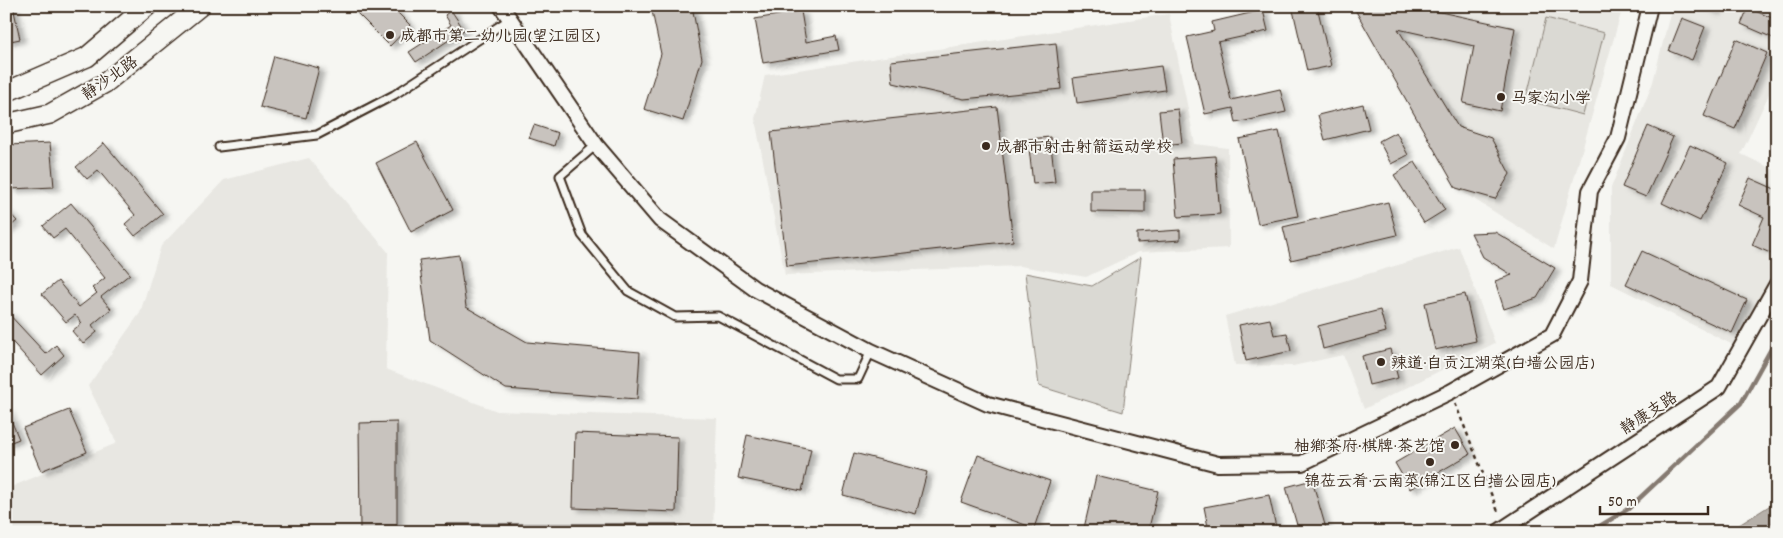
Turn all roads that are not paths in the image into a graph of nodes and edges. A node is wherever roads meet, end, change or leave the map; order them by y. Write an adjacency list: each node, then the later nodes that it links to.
1 (147, 6): 6 (street, 静沙北路)
2 (200, 6): 7 (street, 静沙北路)
3 (501, 6): 5 (street)
4 (1650, 6): 11 (street)
5 (510, 19): 8 (street); 9 (lane)
6 (6, 92)
7 (6, 124)
8 (596, 144): 11 (street); 11 (lane)
9 (219, 147)
10 (1777, 284): 12 (street, 静康支路)
11 (871, 351)
12 (1501, 530)

